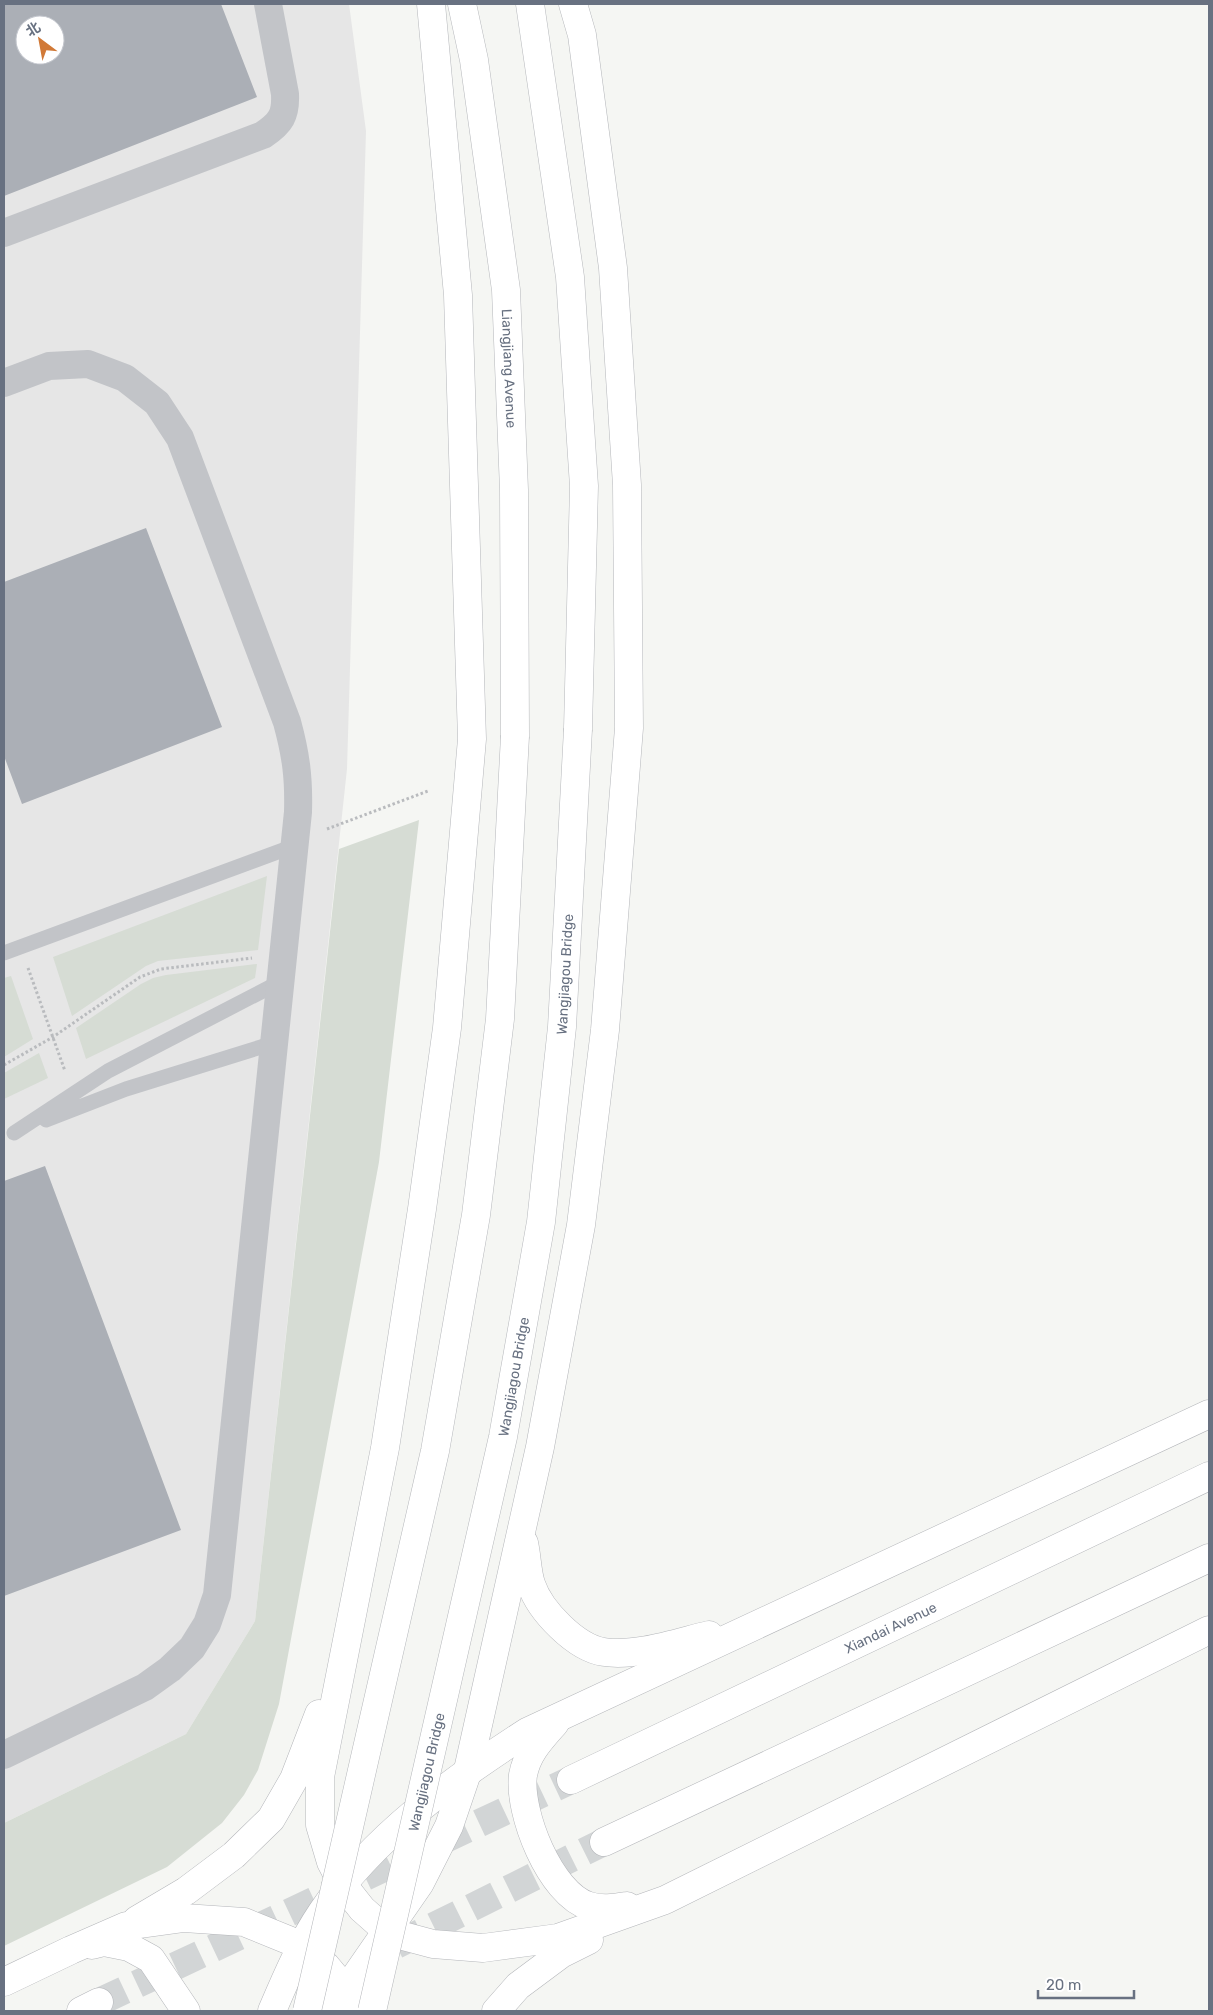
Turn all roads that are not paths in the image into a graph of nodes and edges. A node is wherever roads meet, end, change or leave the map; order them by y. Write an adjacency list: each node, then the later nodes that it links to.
1 (268, 4): 6 (street)
2 (430, 4): 19 (main road)
3 (462, 4): 35 (main road, Liangjiang Avenue, bridge)
4 (530, 4): 37 (main road, Wangjiagou Bridge, bridge)
5 (573, 4): 15 (main road)
6 (4, 233)
7 (4, 383): 8 (street)
8 (294, 846): 9 (lane); 10 (street)
9 (4, 953)
10 (280, 982): 11 (street); 12 (lane)
11 (274, 1043): 12 (lane); 21 (street)
12 (9, 1136)
13 (1209, 1414): 17 (main road)
14 (1209, 1476): 23 (main road, Xiandai Avenue)
15 (522, 1530): 17 (main road); 22 (main road)
16 (1209, 1558): 24 (main road)
17 (771, 1620): 20 (main road)
18 (1209, 1630): 26 (main road)
19 (346, 1642): 25 (main road); 27 (main road)
20 (560, 1717): 22 (main road); 26 (main road)
21 (4, 1755)
22 (468, 1770): 25 (main road); 28 (main road)
23 (571, 1780)
24 (604, 1842)
25 (343, 1884): 28 (main road); 29 (main road)
26 (665, 1900): 28 (main road); 38 (main road)
27 (126, 1926): 29 (main road); 30 (main road)
28 (388, 1932): 32 (main road)
29 (303, 1946): 32 (main road); 34 (main road)
30 (71, 1950): 31 (main road); 33 (main road)
31 (4, 1982)
32 (353, 2001): 36 (main road)
33 (186, 2011)
34 (272, 2011)
35 (307, 2011)
36 (325, 2011)
37 (372, 2011)
38 (496, 2011)

